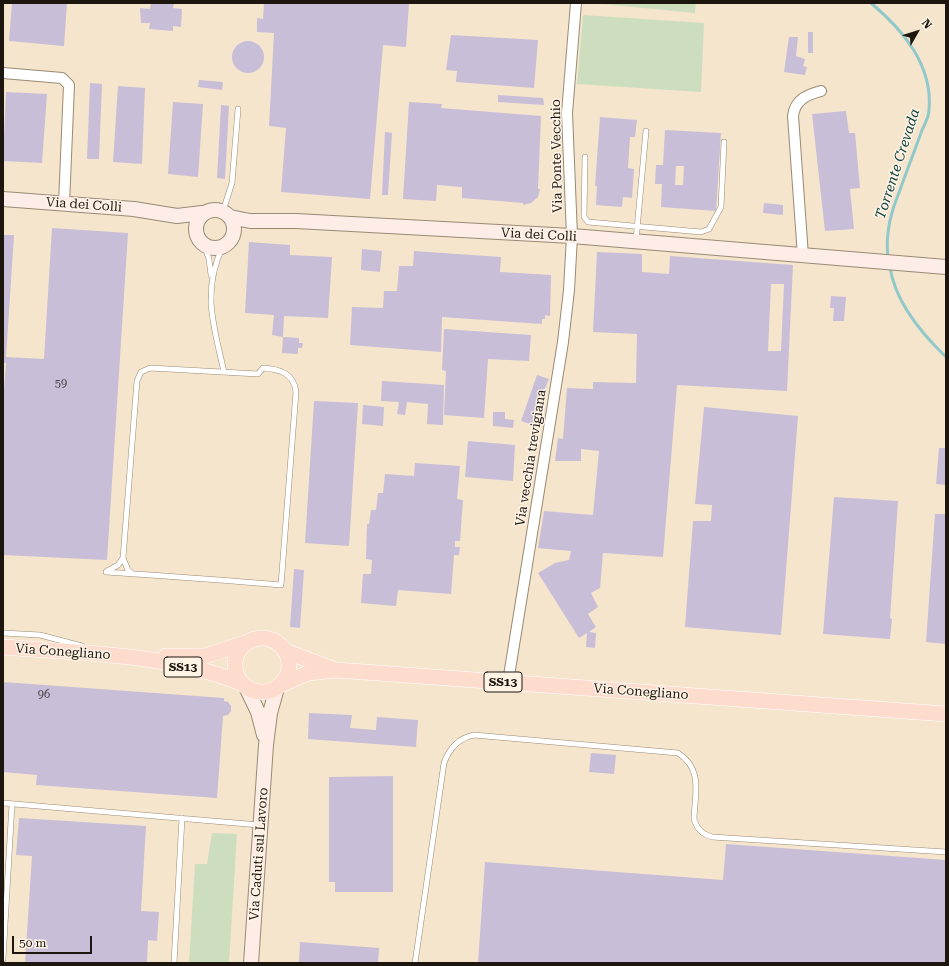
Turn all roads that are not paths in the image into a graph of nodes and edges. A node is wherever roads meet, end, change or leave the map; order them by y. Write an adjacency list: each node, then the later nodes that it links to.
1 (576, 3): 15 (street, Via Ponte Vecchio)
2 (3, 73): 9 (street)
3 (821, 91): 19 (street)
4 (238, 109): 11 (lane)
5 (646, 131): 14 (lane)
6 (724, 142): 14 (lane)
7 (585, 158): 14 (lane)
8 (3, 199): 9 (street, Via dei Colli)
9 (64, 204): 12 (street, Via dei Colli)
10 (202, 213): 11 (street, Via dei Colli); 12 (street, Via dei Colli); 16 (street)
11 (226, 214): 13 (street, Via dei Colli); 18 (street)
12 (165, 215): 16 (street, Via dei Colli)
13 (274, 221): 15 (street, Via dei Colli); 18 (street, Via dei Colli)
14 (638, 226): 17 (lane)
15 (572, 236): 17 (street, Via dei Colli); 31 (street, Via vecchia trevigiana)
16 (200, 239): 18 (street); 21 (lane)
17 (636, 241): 19 (street, Via dei Colli)
18 (227, 242): 21 (lane)
19 (803, 256): 20 (street, Via dei Colli)
20 (946, 267)
21 (211, 278): 22 (lane)
22 (224, 372): 23 (lane); 24 (lane)
23 (123, 558): 24 (lane); 24 (lane)
24 (133, 574)
25 (3, 633): 29 (lane)
26 (246, 643): 28 (main road); 29 (main road, Via Conegliano / SS13); 32 (main road)
27 (3, 647): 29 (main road, Via Conegliano / SS13)
28 (285, 651): 30 (main road, Via Conegliano / SS13); 33 (main road)
29 (118, 656): 32 (main road, Via Conegliano / SS13)
30 (336, 670): 31 (main road, Via Conegliano / SS13); 33 (main road, Via Conegliano / SS13)
31 (508, 682): 34 (main road, Via Conegliano / SS13)
32 (244, 686): 33 (main road); 35 (street, Via Caduti sul Lavoro)
33 (279, 687): 35 (street, Via Caduti sul Lavoro)
34 (946, 714)
35 (266, 745): 39 (street, Via Caduti sul Lavoro)
36 (3, 803): 37 (lane)
37 (12, 804): 38 (lane); 41 (lane)
38 (182, 818): 39 (lane); 42 (lane)
39 (261, 825): 43 (street, Via Caduti sul Lavoro)
40 (946, 852): 44 (lane)
41 (3, 959)
42 (174, 963)
43 (251, 963)
44 (415, 963)

